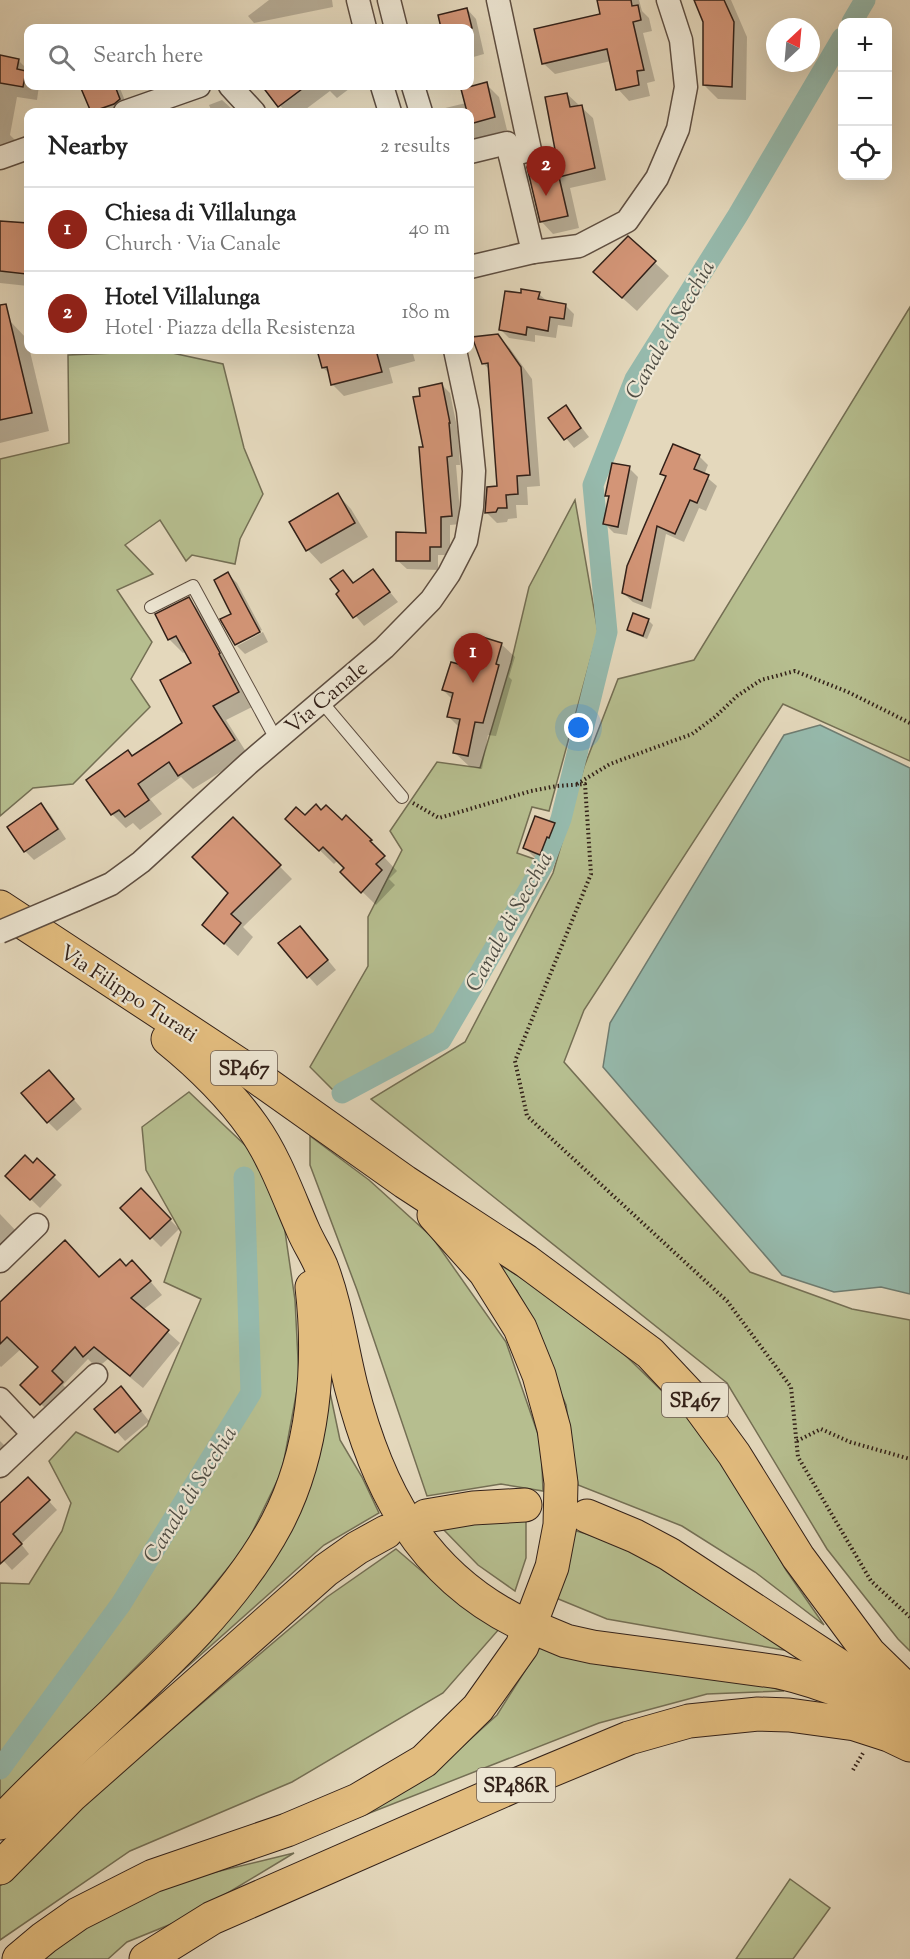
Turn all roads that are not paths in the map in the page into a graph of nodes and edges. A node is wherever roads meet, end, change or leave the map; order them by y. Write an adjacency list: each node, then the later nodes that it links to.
1 (358, 0): 5 (street)
2 (389, 0): 6 (street)
3 (498, 0): 17 (street)
4 (668, 0): 19 (street)
5 (364, 24)
6 (395, 24)
7 (188, 90): 11 (street)
8 (234, 90): 12 (street)
9 (383, 90): 13 (street)
10 (414, 90): 14 (street)
11 (136, 108)
12 (250, 108)
13 (389, 108)
14 (420, 108)
15 (24, 149): 18 (street)
16 (474, 151): 17 (street)
17 (510, 154): 19 (street)
18 (0, 158)
19 (533, 252): 20 (street)
20 (474, 266)
21 (456, 354): 23 (street, Via Canale)
22 (151, 607): 24 (lane)
23 (321, 701): 24 (street, Via Canale); 25 (lane)
24 (276, 739): 28 (street, Via Canale, bridge)
25 (402, 796)
26 (0, 892): 29 (main road)
27 (0, 907): 29 (main road, Via Filippo Turati)
28 (0, 932)
29 (77, 959): 30 (main road, Via Filippo Turati / SP467); 32 (main road)
30 (405, 1182): 42 (main road, SP467); 48 (main road)
31 (37, 1225): 33 (street)
32 (303, 1229): 44 (main road); 46 (main road)
33 (0, 1261)
34 (96, 1375): 36 (street)
35 (0, 1399): 36 (street)
36 (33, 1434): 37 (street)
37 (0, 1466)
38 (525, 1505): 39 (main road)
39 (426, 1516)
40 (587, 1516): 43 (main road)
41 (386, 1532): 47 (main road)
42 (910, 1693)
43 (910, 1712)
44 (910, 1727)
45 (910, 1745): 49 (main road, SP486R)
46 (0, 1823)
47 (0, 1868)
48 (19, 1959)
49 (146, 1959)

